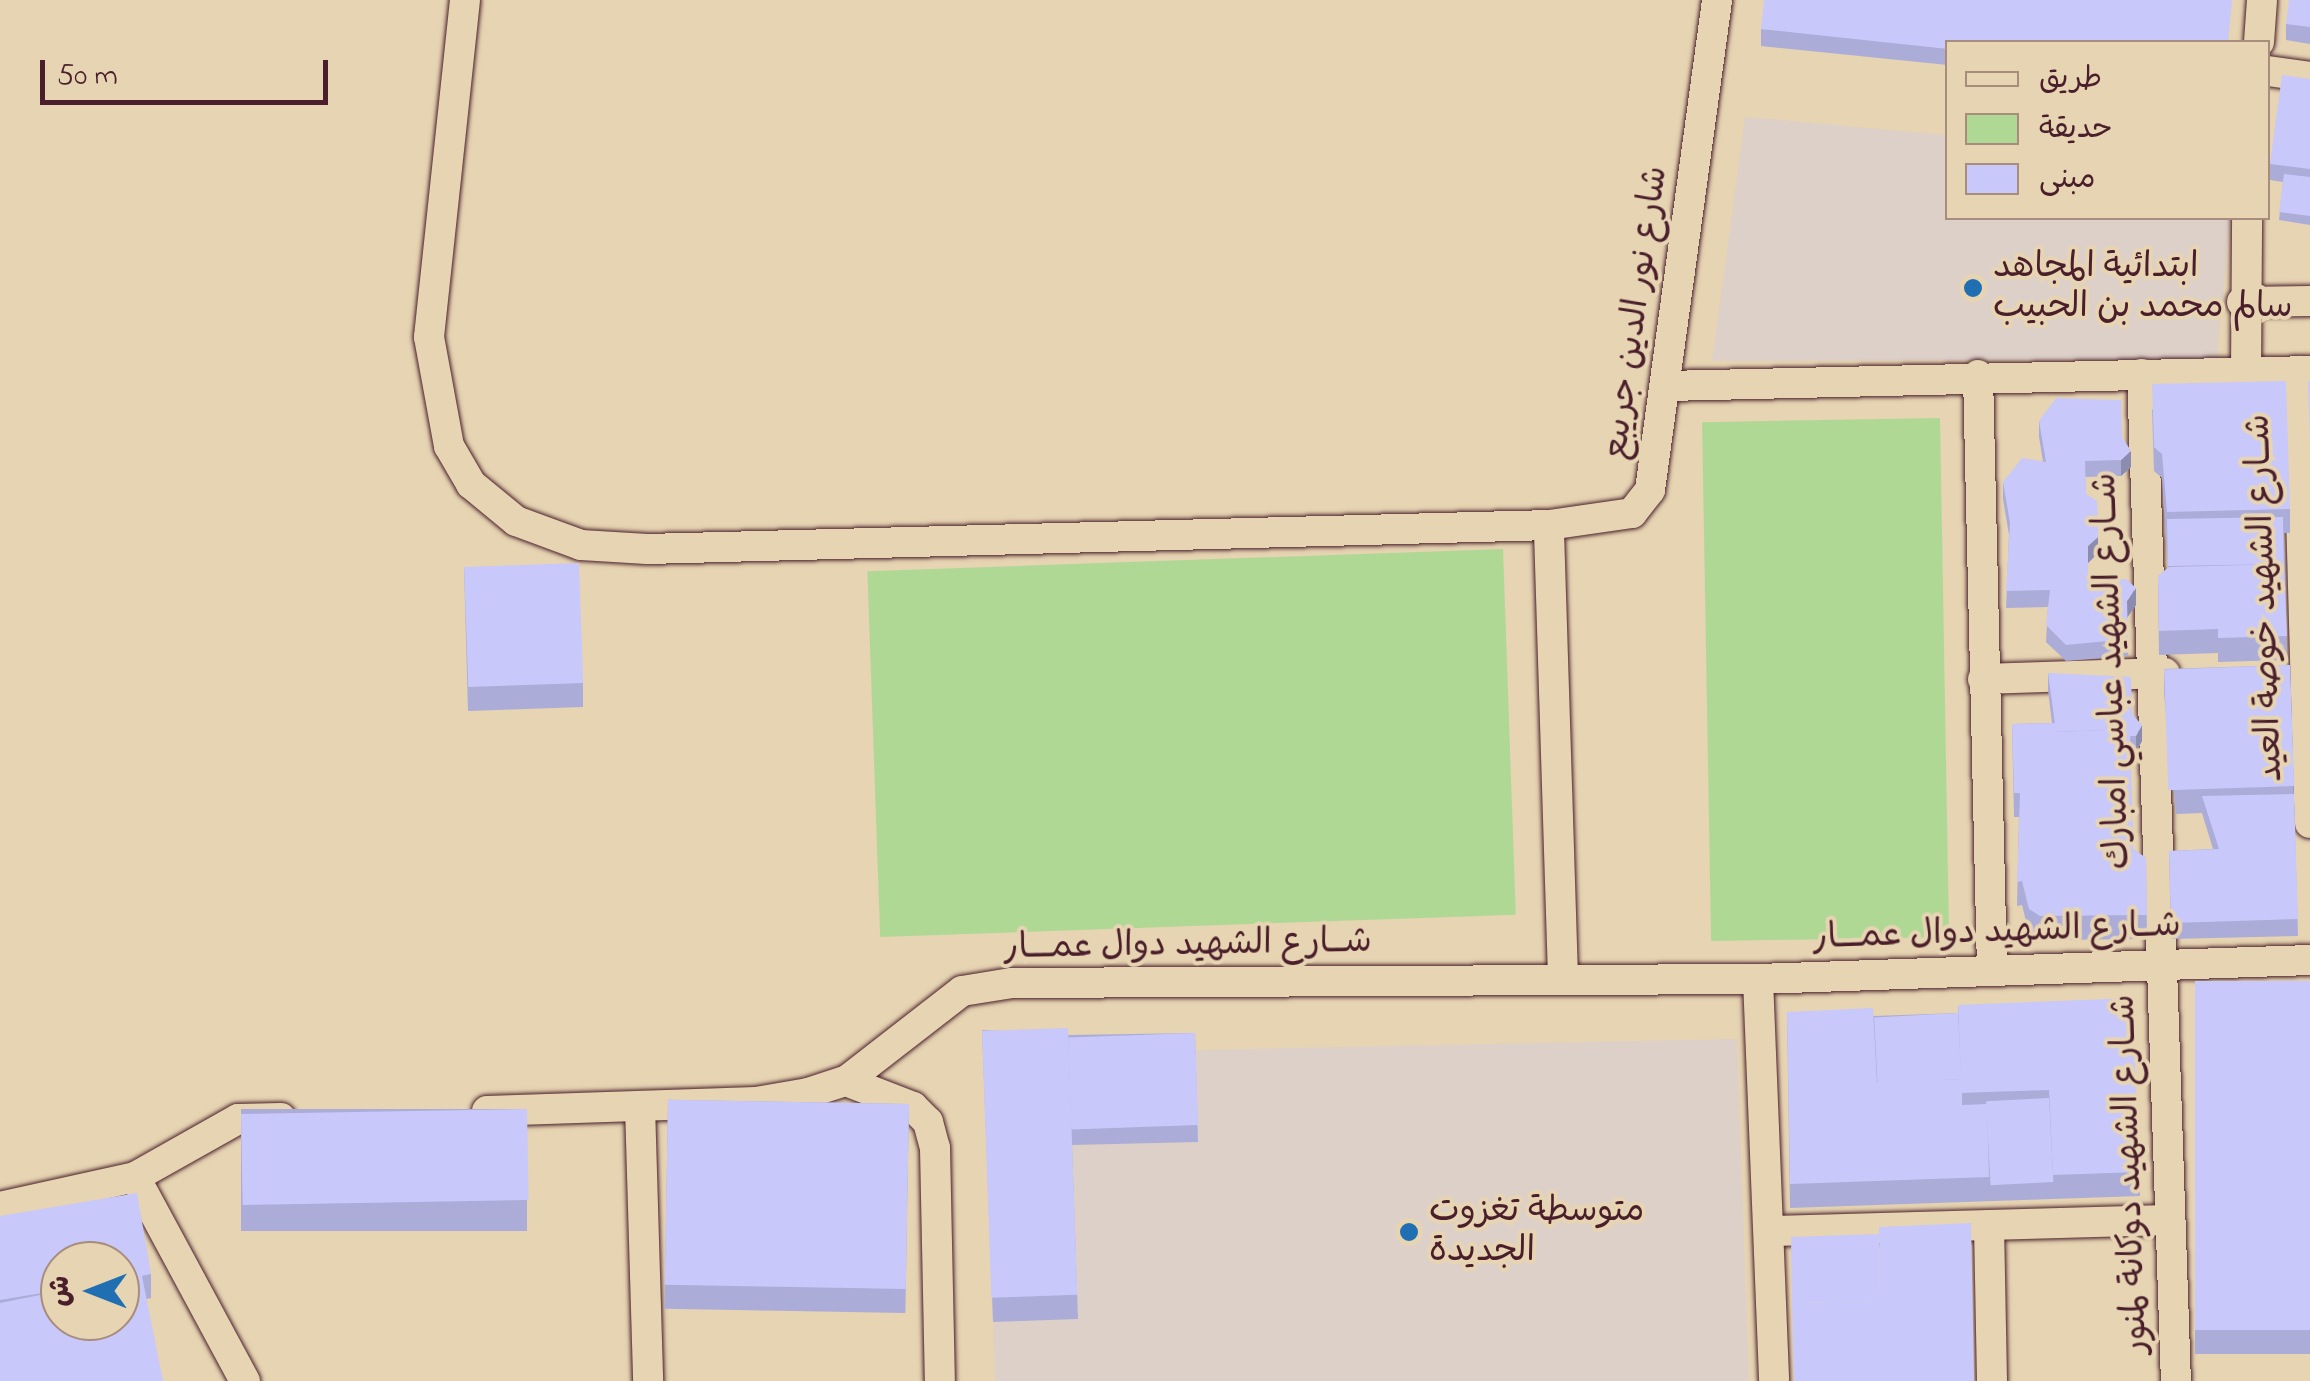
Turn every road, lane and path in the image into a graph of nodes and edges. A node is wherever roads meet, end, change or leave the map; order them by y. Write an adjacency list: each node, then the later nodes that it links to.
1 (465, 0): 15 (street, شارع نور الدين جريبع)
2 (1717, 0): 14 (street, شارع نور الدين جريبع)
3 (2262, 0): 4 (street)
4 (2258, 40)
5 (2270, 71): 6 (street)
6 (2310, 77)
7 (2247, 220): 9 (street)
8 (2310, 301): 9 (street)
9 (2242, 302): 11 (street)
10 (2303, 371): 11 (street); 16 (street, شــارع الشهيد خوصة العيد)
11 (2246, 373): 12 (street)
12 (2142, 374): 13 (street); 19 (street, شــارع الشهيد عباسي امبارك)
13 (1978, 375): 14 (street); 20 (street)
14 (1666, 386): 15 (street, شارع نور الدين جريبع)
15 (1549, 525): 25 (street)
16 (2306, 668): 17 (street); 21 (street, شــارع الشهيد خوصة العيد)
17 (2266, 670)
18 (2188, 672): 19 (street)
19 (2149, 674): 20 (street); 23 (street, شــارع الشهيد عباسي امبارك)
20 (1984, 678): 24 (street)
21 (2310, 823)
22 (2310, 960): 23 (street, شــارع الشهيد دوال عمـــار)
23 (2160, 965): 24 (street, شــارع الشهيد دوال عمـــار); 33 (street, شــارع الشهيد دوكانة لمنور)
24 (1992, 970): 26 (street, شــارع الشهيد دوال عمـــار)
25 (1563, 978): 26 (street, شــارع الشهيد دوال عمـــار); 27 (street, شــارع الشهيد دوال عمـــار)
26 (1758, 979): 35 (street)
27 (846, 1081): 28 (street, شــارع الشهيد دوال عمـــار); 38 (street)
28 (640, 1106): 29 (street, شــارع الشهيد دوال عمـــار); 37 (street)
29 (448, 1112)
30 (315, 1116): 31 (street)
31 (135, 1177): 32 (street); 36 (street)
32 (0, 1208)
33 (2170, 1220): 34 (street); 41 (street, شــارع الشهيد دوكانة لمنور)
34 (1989, 1225): 35 (street); 40 (street)
35 (1771, 1232): 39 (street)
36 (245, 1381)
37 (648, 1381)
38 (940, 1381)
39 (1774, 1381)
40 (1992, 1381)
41 (2176, 1381)

